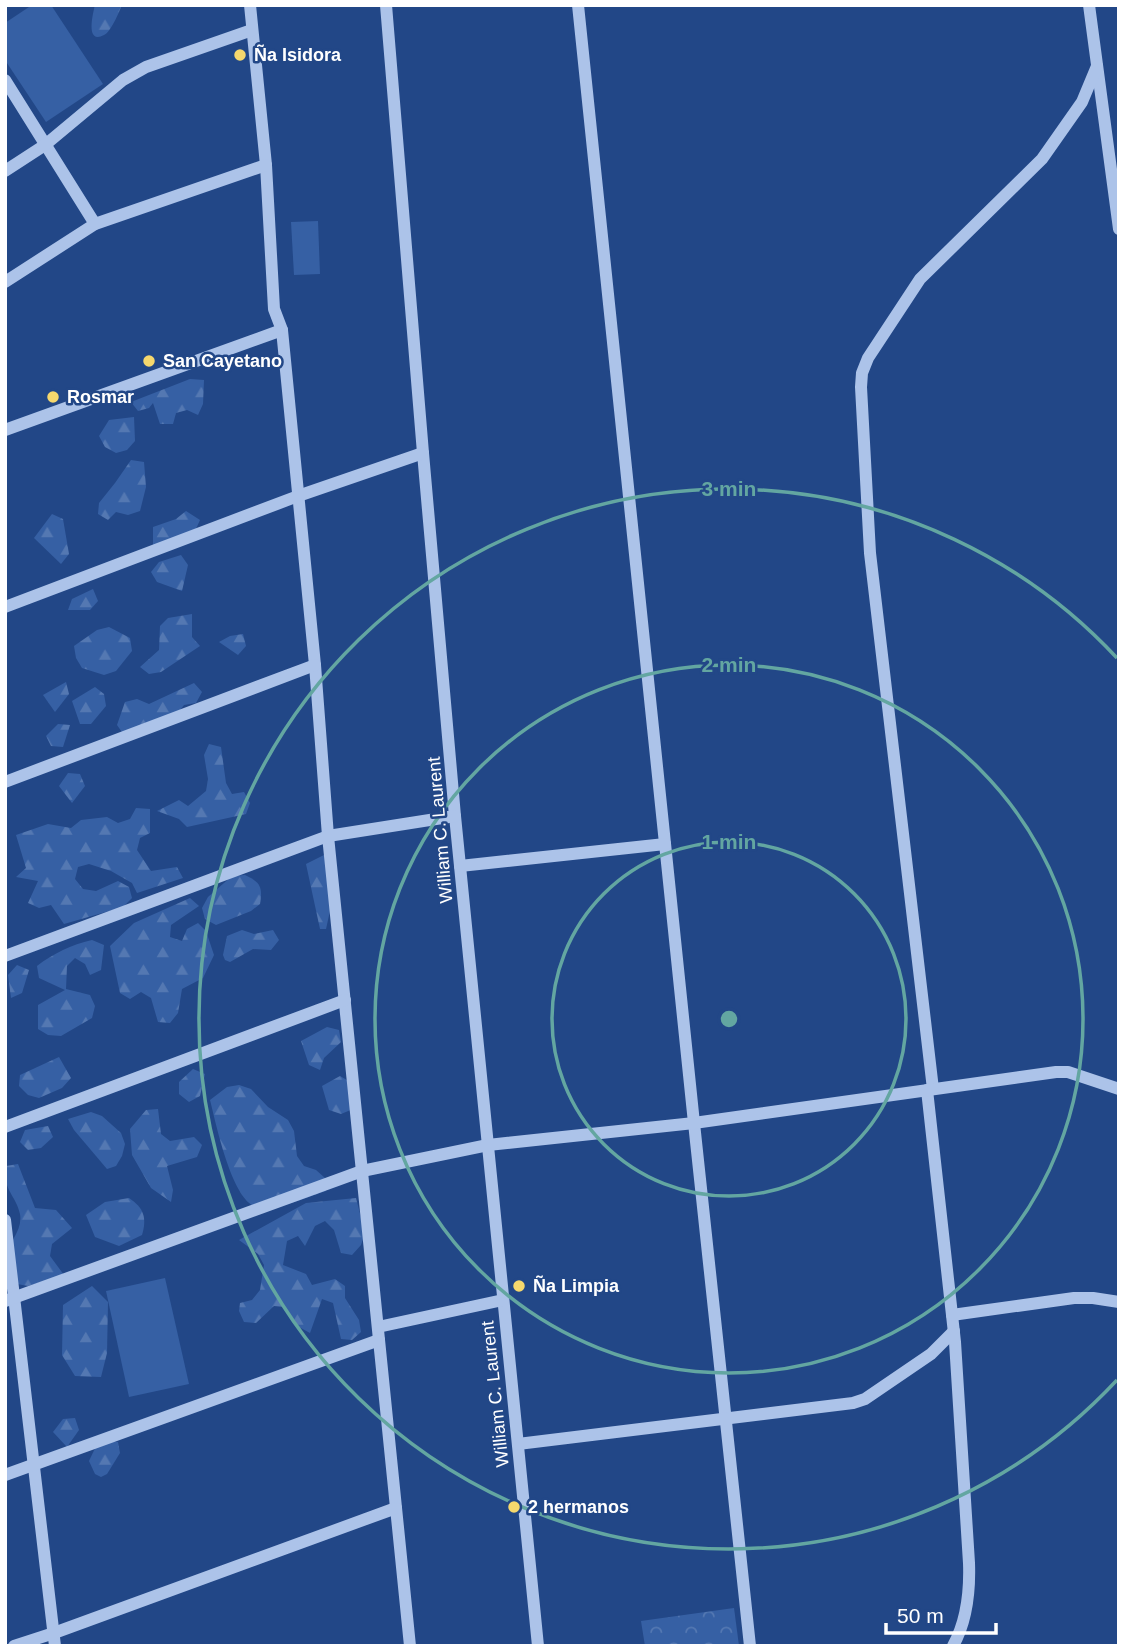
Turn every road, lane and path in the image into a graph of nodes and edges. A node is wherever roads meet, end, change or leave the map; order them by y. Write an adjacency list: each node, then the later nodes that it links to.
1 (250, 5): 5 (street)
2 (386, 5): 16 (street, William C. Laurent)
3 (578, 5): 23 (street)
4 (1089, 5): 6 (street)
5 (252, 30): 8 (street); 9 (street)
6 (1097, 66): 12 (street); 28 (street)
7 (5, 80): 8 (street)
8 (45, 145): 10 (street); 11 (street)
9 (266, 165): 11 (street); 14 (street)
10 (5, 171)
11 (94, 225): 13 (street)
12 (1119, 229)
13 (5, 282)
14 (282, 330): 15 (street); 17 (street)
15 (5, 430)
16 (423, 453): 17 (street); 21 (street, William C. Laurent)
17 (298, 496): 18 (street); 19 (street)
18 (5, 607)
19 (315, 665): 20 (street); 22 (street)
20 (5, 782)
21 (455, 816): 22 (street); 24 (street, William C. Laurent)
22 (328, 835): 25 (street); 26 (street)
23 (665, 844): 24 (street); 29 (street)
24 (460, 866): 31 (street, William C. Laurent)
25 (5, 956)
26 (345, 1000): 30 (street); 32 (street)
27 (1119, 1089): 28 (street)
28 (930, 1090): 29 (street); 37 (street)
29 (694, 1123): 31 (street); 40 (street)
30 (5, 1127)
31 (488, 1145): 32 (street); 35 (street, William C. Laurent)
32 (362, 1171): 34 (street); 39 (street)
33 (5, 1220): 34 (street)
34 (10, 1299): 42 (street)
35 (503, 1300): 39 (street); 41 (street, William C. Laurent)
36 (1119, 1302): 37 (street)
37 (952, 1315): 38 (street)
38 (954, 1331): 40 (street); 50 (street)
39 (379, 1334): 42 (street); 44 (street)
40 (726, 1419): 41 (street); 49 (street)
41 (518, 1444): 48 (street, William C. Laurent)
42 (34, 1464): 43 (street); 45 (street)
43 (5, 1475)
44 (396, 1508): 45 (street); 47 (street)
45 (55, 1639): 46 (street)
46 (14, 1646)
47 (410, 1646)
48 (538, 1646)
49 (750, 1646)
50 (953, 1646)

